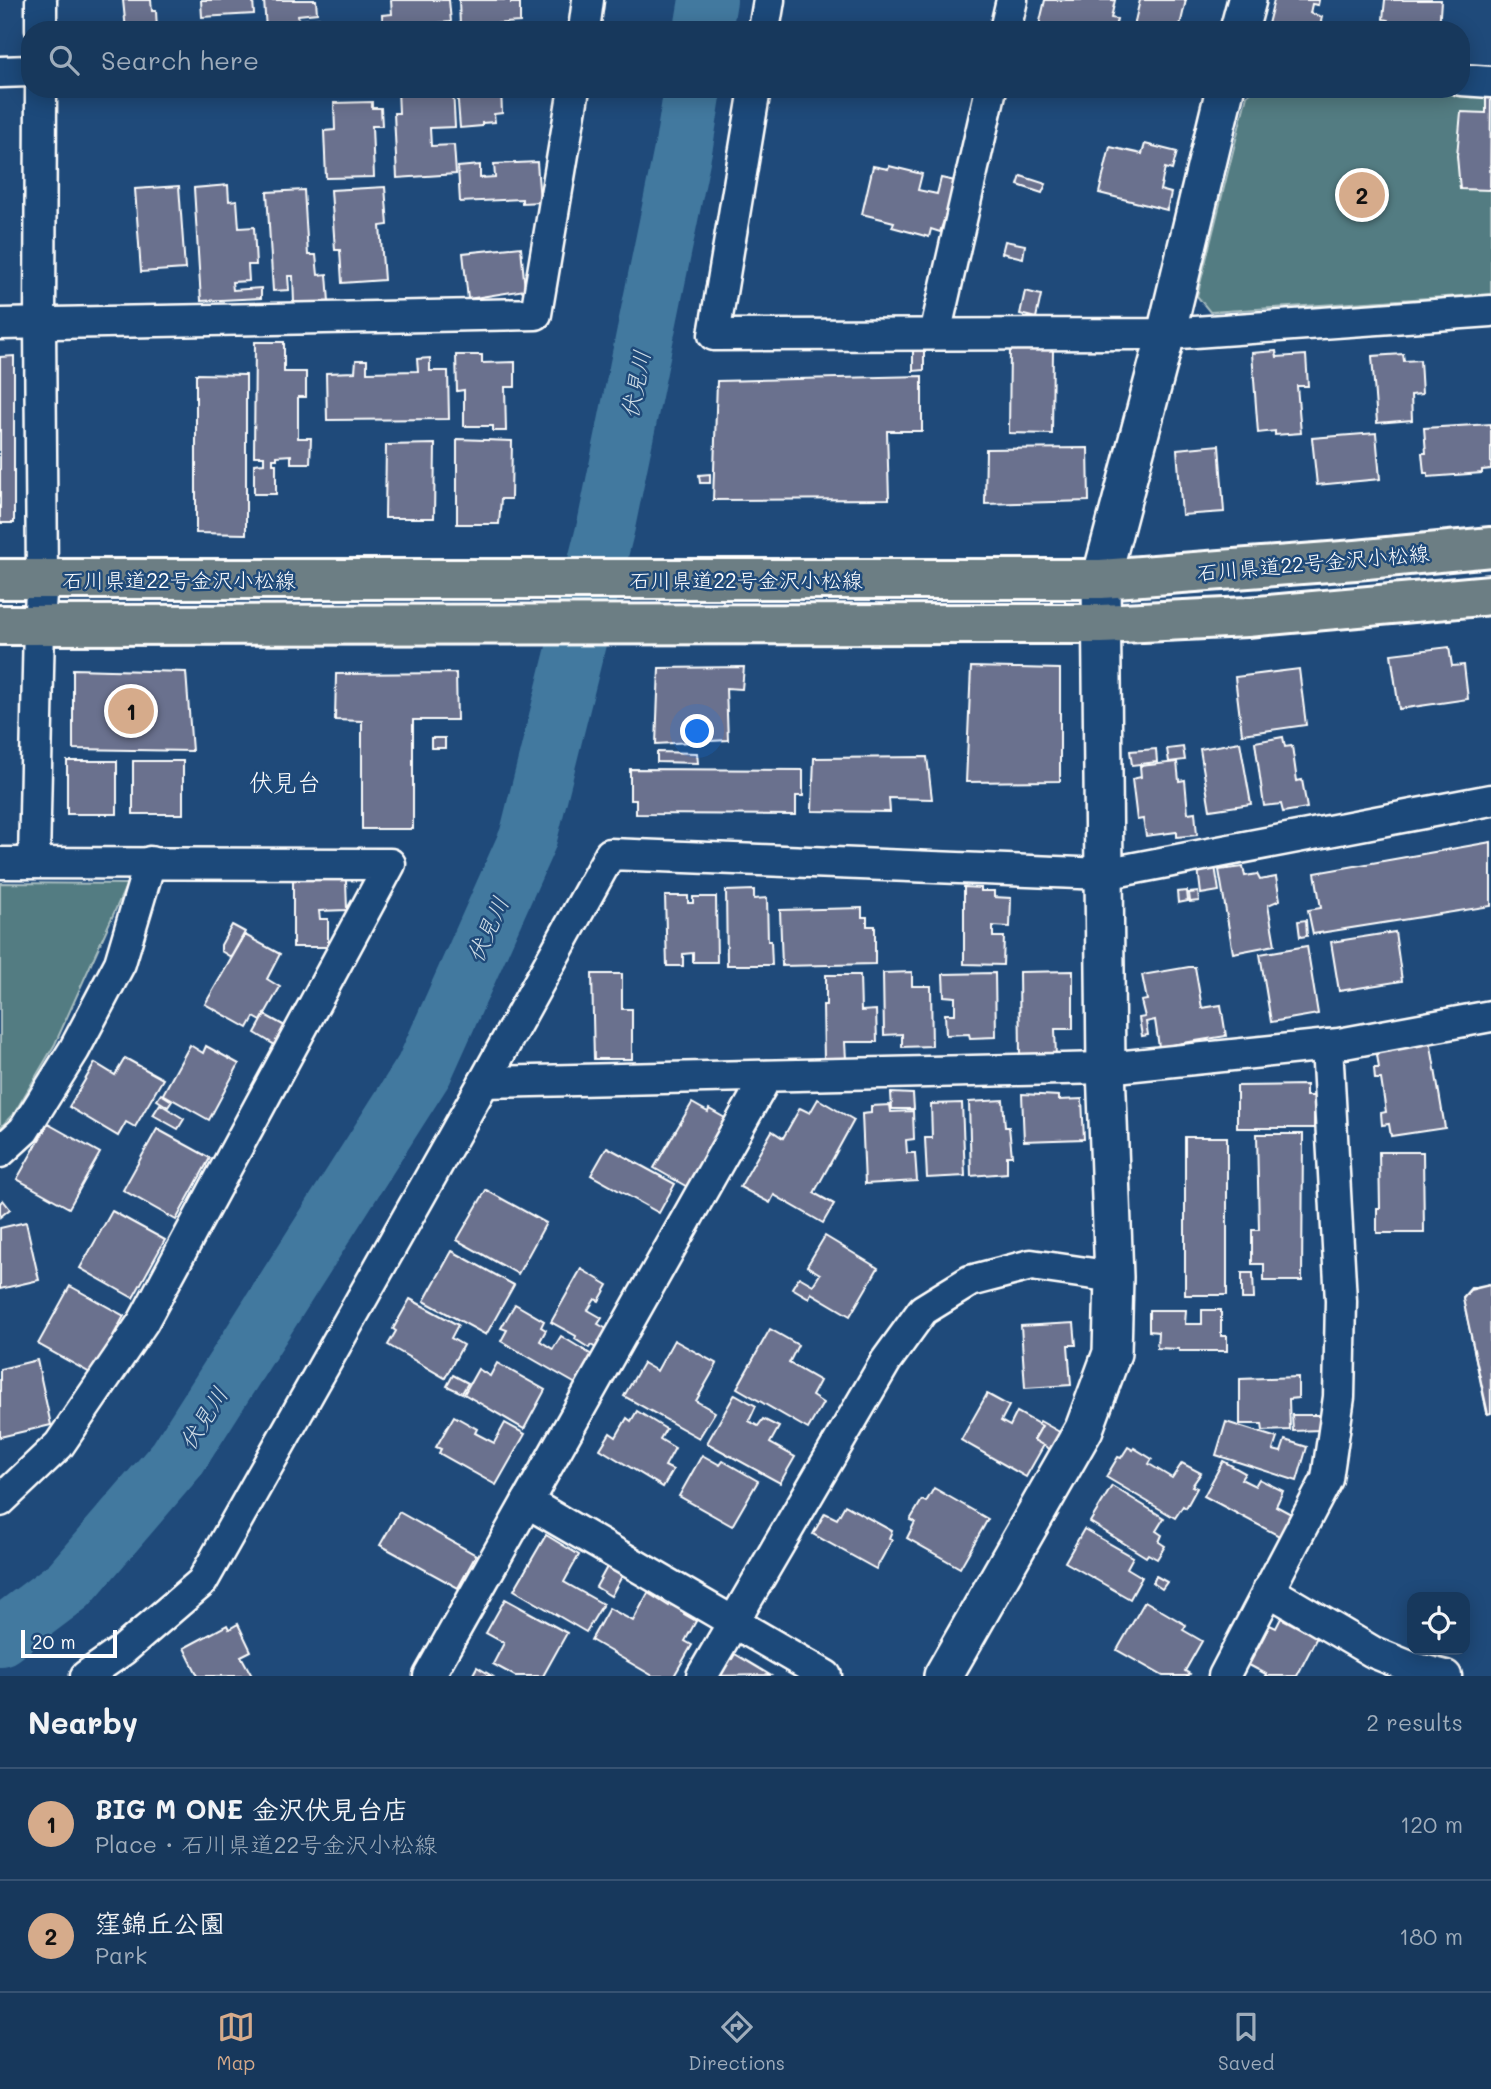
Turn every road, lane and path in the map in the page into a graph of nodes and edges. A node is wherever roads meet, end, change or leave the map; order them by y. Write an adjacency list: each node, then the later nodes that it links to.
1 (41, 0): 6 (street)
2 (588, 0): 7 (street)
3 (769, 0): 8 (street)
4 (1012, 0): 9 (street)
5 (1247, 0): 10 (street)
6 (41, 21)
7 (585, 21)
8 (766, 21)
9 (1007, 21)
10 (1242, 21)
11 (21, 71): 12 (street)
12 (0, 72)
13 (1470, 81): 14 (street)
14 (1491, 82)
15 (41, 98): 22 (street)
16 (572, 98): 22 (street)
17 (754, 98): 23 (street)
18 (989, 98): 23 (street)
19 (1223, 98): 24 (street)
20 (1491, 311): 24 (street)
21 (0, 324): 22 (street)
22 (40, 324): 27 (street)
23 (935, 334): 24 (street)
24 (1166, 334): 28 (street)
25 (1491, 547): 28 (main road, 石川県道22号金沢小松線)
26 (0, 579): 27 (main road, 石川県道22号金沢小松線)
27 (42, 579): 28 (main road, 石川県道22号金沢小松線); 30 (street)
28 (1101, 579): 31 (street)
29 (1491, 595): 31 (main road)
30 (39, 624): 31 (main road); 32 (main road); 34 (street)
31 (1101, 624): 37 (street)
32 (0, 625)
33 (1491, 800): 37 (street)
34 (34, 862): 35 (street); 36 (street)
35 (150, 862): 43 (street); 45 (street)
36 (0, 863)
37 (1104, 874): 40 (street); 42 (street)
38 (1491, 1016): 39 (street)
39 (1327, 1045): 40 (street); 47 (street)
40 (1106, 1068): 41 (street); 44 (street)
41 (767, 1076): 42 (street); 46 (street)
42 (484, 1082): 49 (street)
43 (0, 1152)
44 (1114, 1277): 48 (street); 54 (street)
45 (0, 1501)
46 (527, 1502): 48 (street); 51 (street)
47 (1268, 1590): 55 (street); 56 (street)
48 (733, 1623): 52 (street); 53 (street)
49 (126, 1663): 50 (street)
50 (86, 1676)
51 (429, 1676)
52 (702, 1676)
53 (826, 1676)
54 (943, 1676)
55 (1224, 1676)
56 (1444, 1676)

